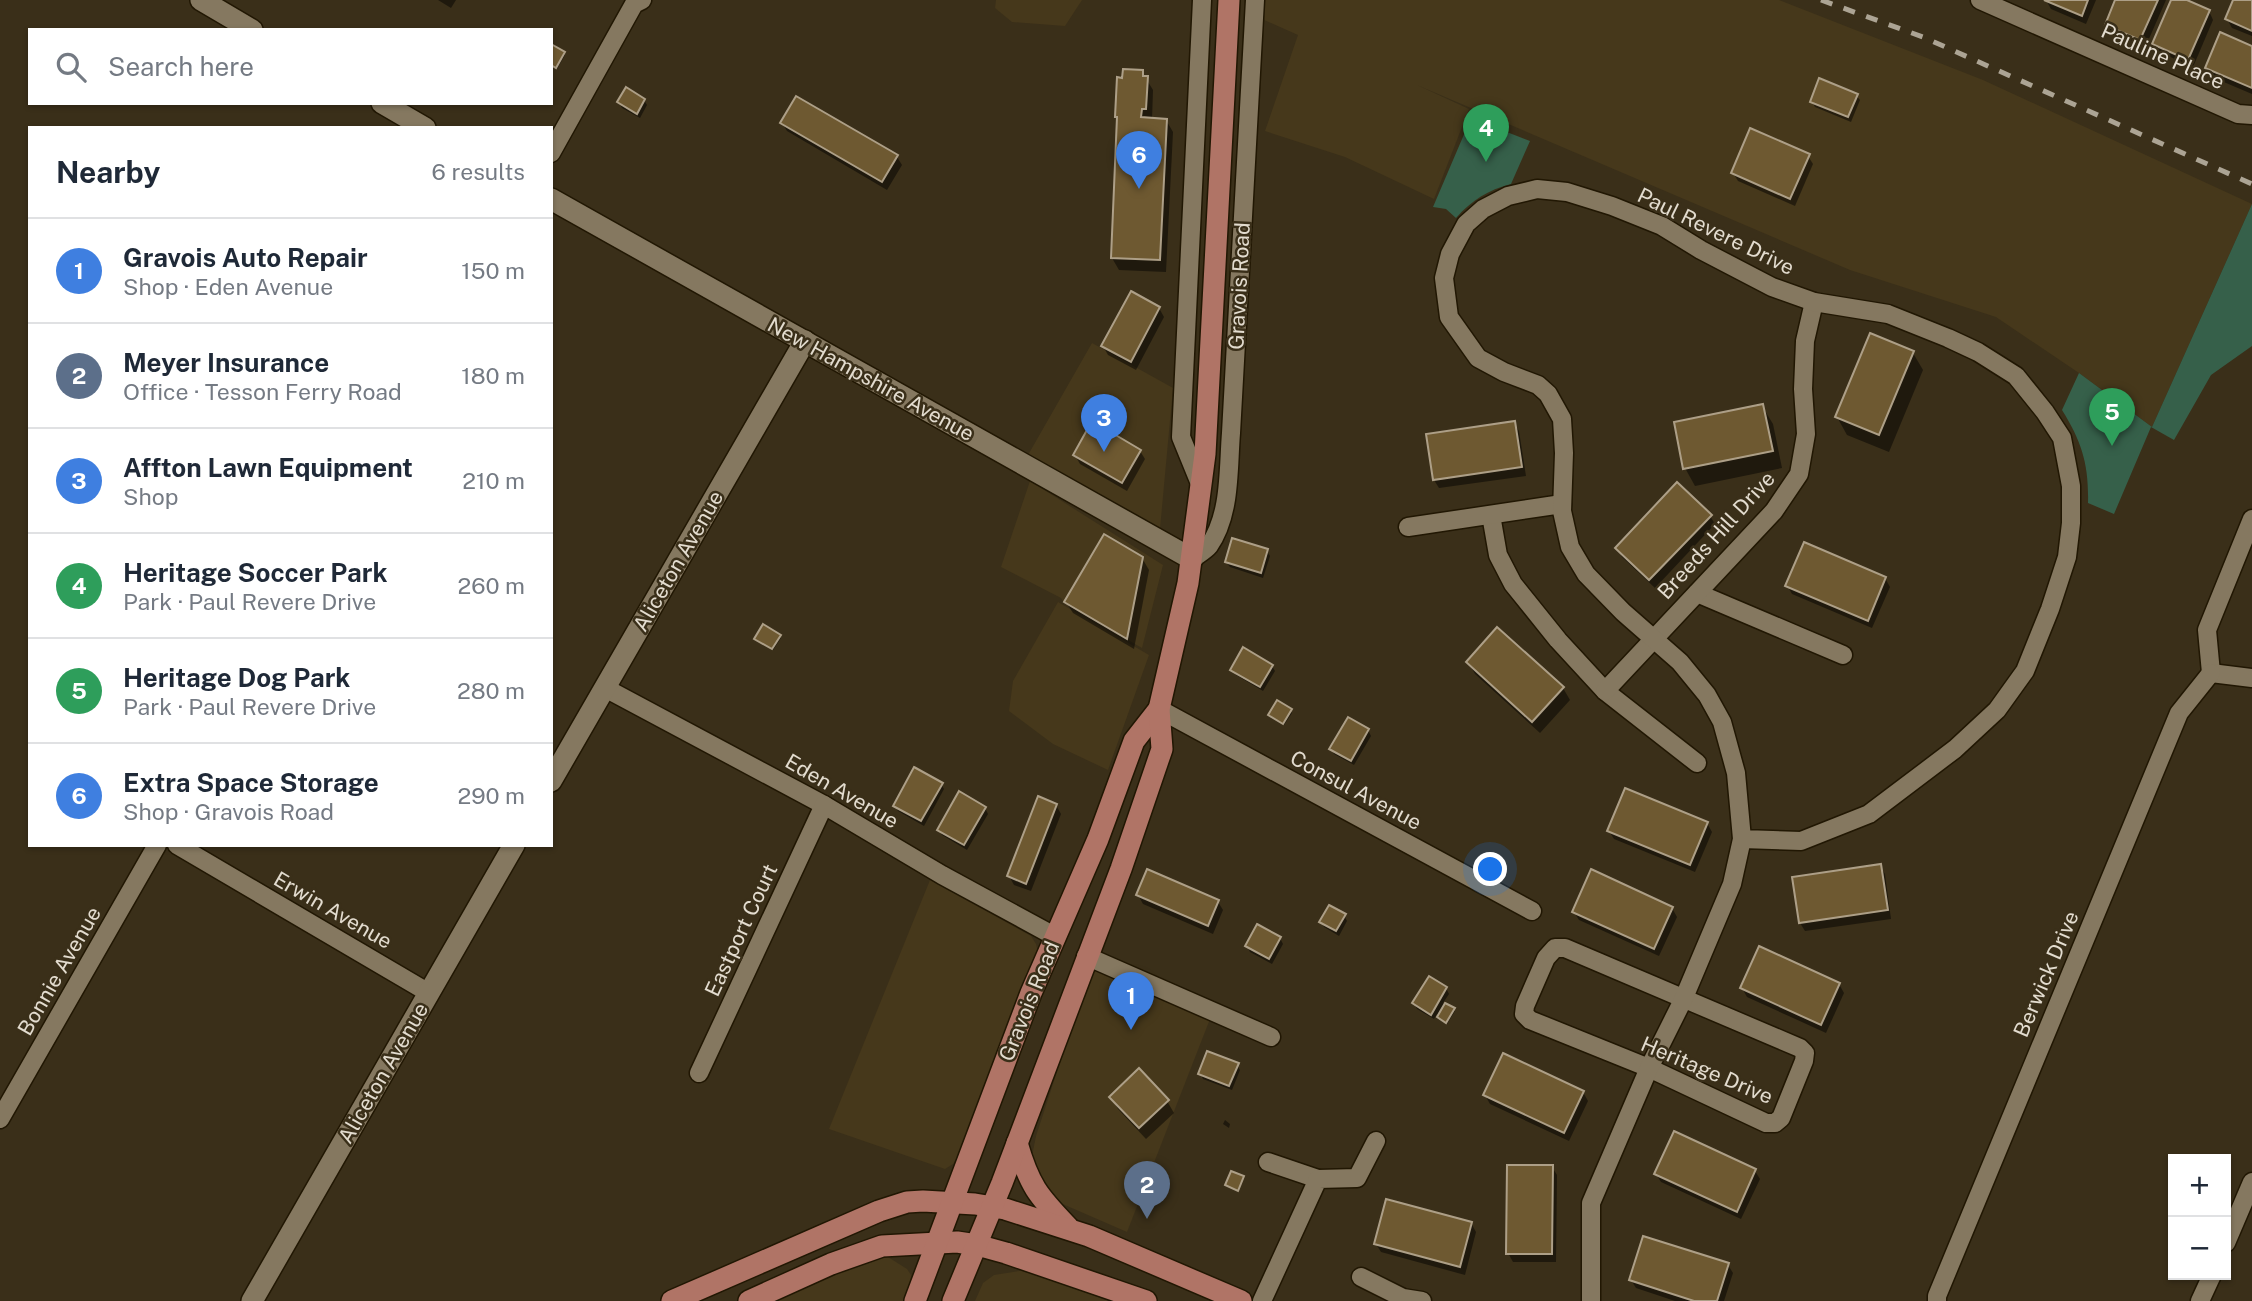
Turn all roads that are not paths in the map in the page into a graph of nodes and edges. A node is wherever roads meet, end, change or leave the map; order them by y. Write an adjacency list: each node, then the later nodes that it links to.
1 (201, 0): 7 (street)
2 (642, 0): 11 (street)
3 (1202, 0): 15 (street)
4 (1229, 0): 15 (main road, Gravois Road)
5 (1255, 0): 20 (street, Gravois Road)
6 (1980, 0): 9 (street, Pauline Place)
7 (250, 28)
8 (385, 105): 10 (street)
9 (2252, 115)
10 (422, 126)
11 (553, 149)
12 (553, 200): 14 (street, New Hampshire Avenue)
13 (1814, 302): 16 (street, Paul Revere Drive); 21 (street, Breeds Hill Drive); 32 (street, Paul Revere Drive)
14 (805, 341): 20 (street, New Hampshire Avenue); 26 (street, Aliceton Avenue)
15 (1202, 488): 20 (main road, Gravois Road)
16 (1562, 504): 17 (street); 22 (street, Paul Revere Drive)
17 (1491, 515): 19 (street); 27 (street)
18 (2252, 519): 24 (street)
19 (1408, 527)
20 (1192, 559): 28 (main road, Gravois Road)
21 (1697, 593): 22 (street, Breeds Hill Drive); 23 (street)
22 (1653, 638): 27 (street, Breeds Hill Drive); 32 (street, Paul Revere Drive)
23 (1843, 655)
24 (2211, 673): 25 (street); 68 (street, Berwick Drive)
25 (2252, 678)
26 (606, 688): 30 (street, Aliceton Avenue); 31 (street, Eden Avenue)
27 (1605, 691): 29 (street)
28 (1159, 709): 36 (street, Consul Avenue); 37 (main road, Gravois Road); 38 (main road, Gravois Road)
29 (1698, 763)
30 (553, 778)
31 (824, 806): 37 (street, Eden Avenue); 43 (street, Eastport Court)
32 (1742, 839): 40 (street, Paul Revere Drive)
33 (157, 847): 44 (street, Bonnie Avenue)
34 (180, 847): 39 (street, Erwin Avenue)
35 (513, 847): 39 (street, Aliceton Avenue)
36 (1532, 911)
37 (1056, 937): 50 (main road, Gravois Road)
38 (1086, 956): 41 (street); 46 (main road, Gravois Road)
39 (429, 993): 58 (street, Aliceton Avenue)
40 (1683, 1000): 42 (street, Paul Revere Drive); 42 (street, Heritage Drive); 42 (street, Heritage Drive)
41 (1271, 1037)
42 (1649, 1068): 67 (street, Paul Revere Drive)
43 (699, 1073)
44 (0, 1119)
45 (1376, 1142): 48 (street)
46 (1017, 1143): 51 (main road, Gravois Road); 52 (main road)
47 (1268, 1161): 48 (street)
48 (1318, 1180): 65 (street)
49 (2252, 1182): 53 (street)
50 (951, 1202): 51 (main road); 54 (main road, Gravois Road); 59 (main road)
51 (992, 1207): 52 (main road); 55 (main road, Gravois Road)
52 (1070, 1229): 64 (main road)
53 (2231, 1230)
54 (936, 1242): 55 (main road); 60 (main road); 61 (main road, Gravois Road)
55 (977, 1245): 62 (main road, Gravois Road); 63 (main road)
56 (1361, 1277): 66 (street)
57 (2210, 1280): 69 (street)
58 (252, 1301)
59 (672, 1301)
60 (749, 1301)
61 (915, 1301)
62 (953, 1301)
63 (1146, 1301)
64 (1241, 1301)
65 (1262, 1301)
66 (1422, 1301)
67 (1591, 1301)
68 (1937, 1301)
69 (2200, 1301)

